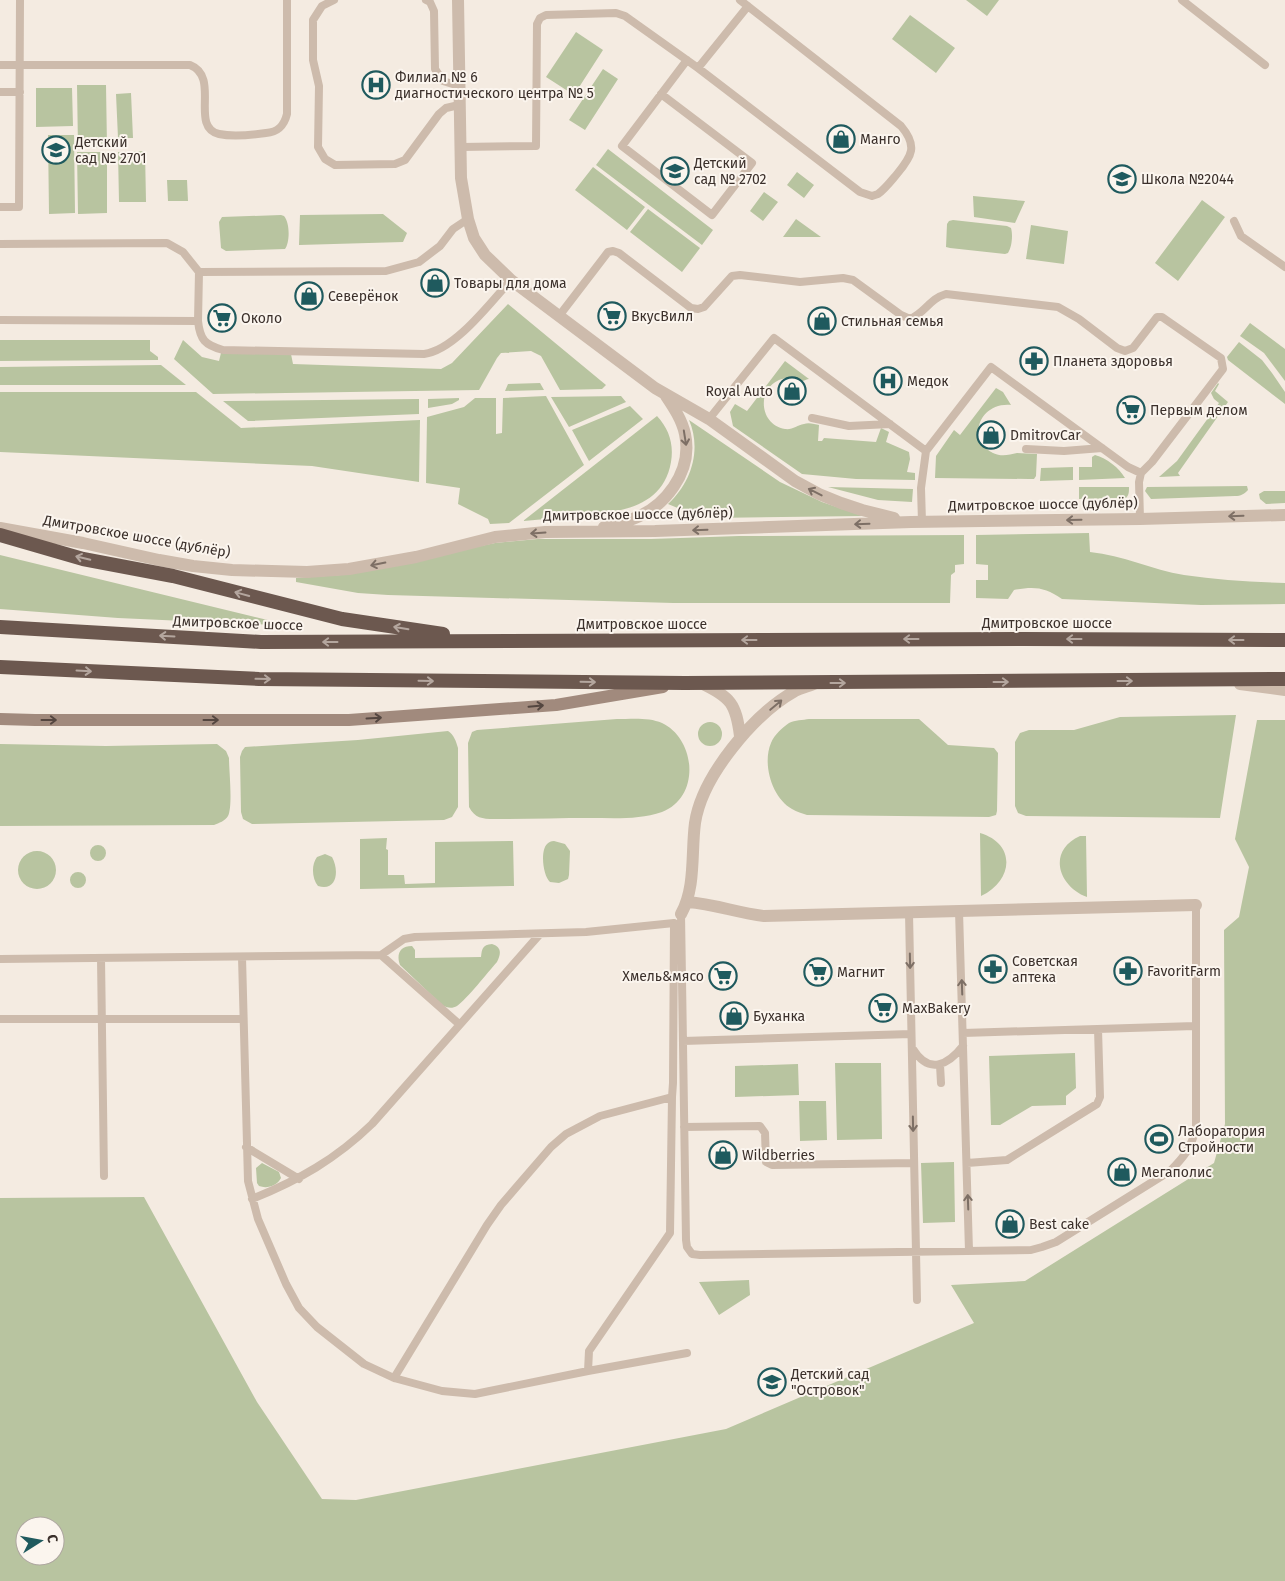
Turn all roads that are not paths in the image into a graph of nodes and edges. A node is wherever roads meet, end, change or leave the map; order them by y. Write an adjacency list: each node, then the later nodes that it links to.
1 (20, 0): 11 (lane)
2 (287, 0): 11 (lane)
3 (334, 0): 18 (lane)
4 (426, 0): 14 (lane)
5 (458, 0): 14 (street)
6 (740, 0): 8 (lane)
7 (1182, 0): 12 (lane)
8 (748, 6): 13 (lane); 13 (lane)
9 (687, 60): 13 (lane); 17 (lane); 19 (lane)
10 (0, 65): 11 (lane)
11 (20, 65): 16 (lane)
12 (1265, 65)
13 (698, 68)
14 (459, 86): 18 (street)
15 (0, 92): 16 (lane)
16 (20, 92): 20 (lane)
17 (661, 94): 17 (lane)
18 (459, 105): 19 (street)
19 (460, 147): 21 (street)
20 (0, 207)
21 (468, 219): 25 (lane); 26 (street)
22 (1234, 221): 24 (lane)
23 (0, 244): 25 (lane)
24 (1285, 267)
25 (199, 272): 29 (lane)
26 (511, 280): 27 (street); 29 (lane)
27 (559, 316): 30 (street); 37 (lane)
28 (0, 320): 29 (lane)
29 (198, 321)
30 (665, 394): 32 (street); 42 (street, one-way to 42)
31 (812, 418): 33 (lane)
32 (709, 420): 33 (lane); 40 (street, one-way to 32)
33 (890, 424): 36 (lane)
34 (1102, 448): 35 (lane); 36 (lane); 37 (lane)
35 (1026, 449)
36 (926, 451): 40 (lane)
37 (1141, 473): 39 (lane)
38 (1285, 515): 39 (street, Дмитровское шоссе (дублёр), one-way to 39)
39 (1140, 519): 40 (street, Дмитровское шоссе (дублёр), one-way to 40)
40 (917, 522): 42 (street, Дмитровское шоссе (дублёр), one-way to 42)
41 (0, 528): 42 (street, Дмитровское шоссе (дублёр), one-way to 41)
42 (580, 532)
43 (0, 535): 46 (highway, Дмитровское шоссе (дублёр), one-way to 43)
44 (0, 627): 46 (highway, Дмитровское шоссе, one-way to 44)
45 (1285, 640): 46 (highway, Дмитровское шоссе, one-way to 46)
46 (501, 641)
47 (0, 666): 50 (highway, one-way to 50)
48 (1285, 679): 49 (highway)
49 (1218, 680): 52 (highway, one-way to 49); 53 (street)
50 (685, 683): 51 (highway); 54 (main road, one-way to 50)
51 (701, 683): 52 (highway); 55 (street)
52 (817, 683): 55 (street, one-way to 52)
53 (1285, 690)
54 (0, 719)
55 (740, 736): 56 (street)
56 (688, 902): 59 (street); 60 (street)
57 (1196, 905): 58 (street); 70 (lane)
58 (959, 911): 59 (street); 72 (lane, one-way to 58)
59 (909, 913): 73 (lane, one-way to 73)
60 (677, 918): 61 (lane); 74 (lane); 79 (lane)
61 (540, 934): 62 (lane); 69 (lane)
62 (381, 955): 63 (lane); 69 (lane)
63 (242, 957): 64 (lane); 68 (lane)
64 (101, 958): 65 (lane); 66 (lane)
65 (0, 959)
66 (102, 1018): 67 (lane); 68 (lane); 84 (lane)
67 (0, 1019)
68 (243, 1019): 81 (lane)
69 (459, 1024): 85 (lane)
70 (1195, 1026): 71 (lane); 87 (lane)
71 (1098, 1029): 72 (lane); 83 (lane)
72 (963, 1033): 75 (lane)
73 (911, 1034): 74 (lane); 76 (lane)
74 (683, 1041): 80 (lane)
75 (963, 1046): 77 (lane); 83 (lane)
76 (912, 1047): 77 (lane); 82 (lane, one-way to 82)
77 (940, 1065): 78 (lane)
78 (941, 1083)
79 (672, 1096): 91 (lane); 92 (lane)
80 (684, 1127): 82 (lane); 88 (lane)
81 (246, 1147): 85 (lane); 86 (lane)
82 (914, 1163): 88 (lane)
83 (967, 1163): 87 (lane, one-way to 83)
84 (104, 1176)
85 (299, 1179): 86 (lane)
86 (252, 1199): 92 (lane)
87 (970, 1251): 88 (lane)
88 (916, 1252): 89 (lane)
89 (917, 1300)
90 (687, 1352): 91 (lane)
91 (588, 1371): 92 (lane)
92 (394, 1378)

